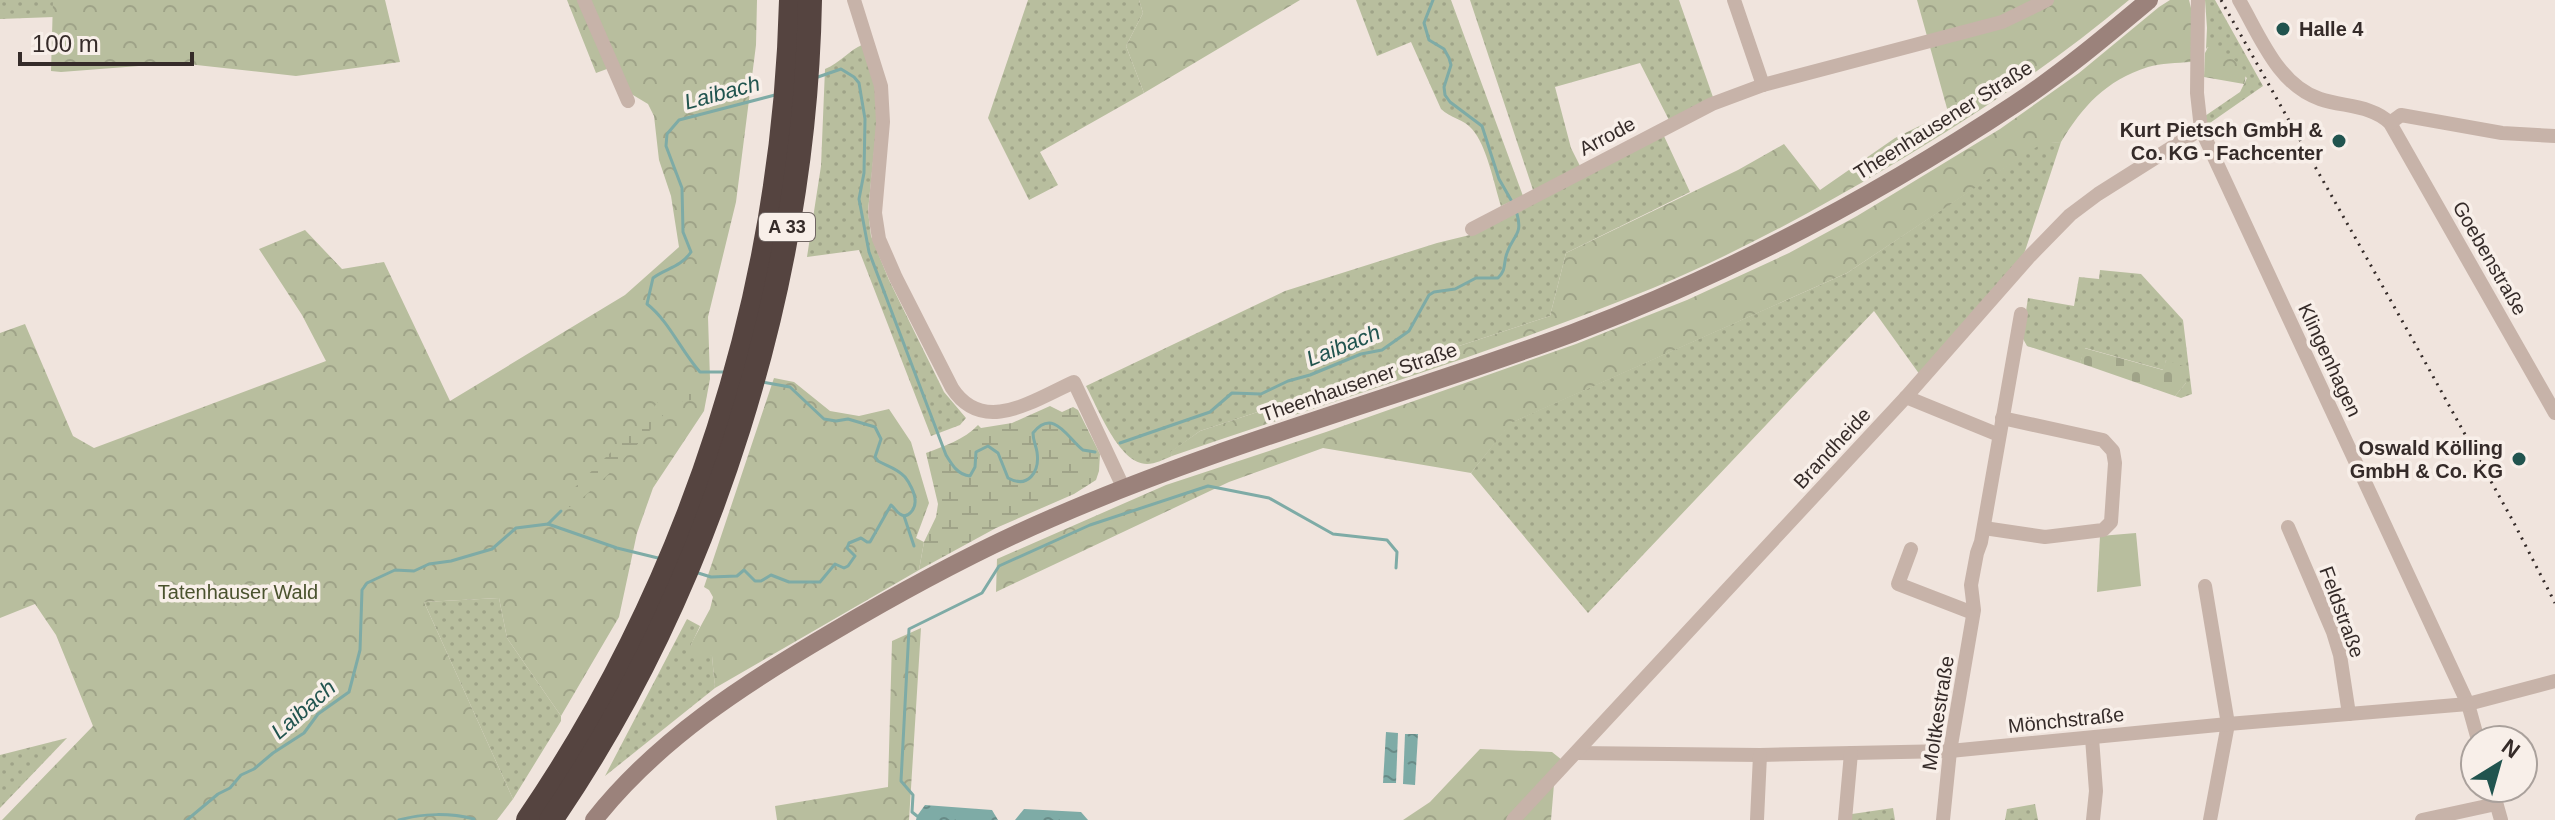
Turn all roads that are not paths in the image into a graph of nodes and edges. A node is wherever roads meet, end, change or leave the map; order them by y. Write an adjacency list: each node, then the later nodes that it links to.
1 (584, 0): 12 (street)
2 (791, 0): 10 (highway, A 33)
3 (810, 0): 10 (highway, A 33)
4 (854, 0): 22 (street)
5 (1734, 0): 11 (street)
6 (2047, 0): 11 (street, Arrode)
7 (2149, 0): 22 (main road, Theenhausener Straße)
8 (2198, 0): 14 (street)
9 (2239, 0): 13 (street)
10 (796, 82): 26 (highway, A 33)
11 (1763, 85): 16 (street, Arrode)
12 (628, 101)
13 (2390, 123): 15 (street); 19 (street, Goebenstraße)
14 (2201, 129): 18 (street, Brandheide); 30 (street, Klingenhagen)
15 (2555, 136)
16 (1472, 229)
17 (2021, 314): 20 (street, Moltkestraße)
18 (1906, 397): 21 (street); 36 (street, Brandheide)
19 (2555, 413)
20 (2002, 418): 21 (street, Moltkestraße); 24 (street)
21 (1999, 435): 24 (street, Moltkestraße)
22 (1124, 489): 42 (main road, Theenhausener Straße)
23 (2288, 527): 31 (street, Feldstraße)
24 (1984, 528): 28 (street, Moltkestraße)
25 (1911, 549): 28 (street)
26 (670, 584): 40 (highway, A 33); 41 (highway, A 33)
27 (2205, 586): 32 (street)
28 (1973, 613): 35 (street, Moltkestraße)
29 (2555, 681): 30 (street, Mönchstraße)
30 (2468, 704): 31 (street, Mönchstraße); 33 (street, Klingenhagen)
31 (2349, 714): 32 (street, Mönchstraße)
32 (2228, 724): 34 (street, Mönchstraße); 48 (street)
33 (2474, 724)
34 (2092, 738): 35 (street, Mönchstraße); 47 (street)
35 (1950, 751): 37 (street, Mönchstraße); 46 (street, Moltkestraße)
36 (1576, 753): 38 (street, Mönchstraße); 43 (street, Brandheide)
37 (1851, 753): 38 (street, Mönchstraße); 45 (street)
38 (1760, 755): 44 (street)
39 (2496, 804): 49 (street); 50 (street)
40 (528, 820)
41 (551, 820)
42 (594, 820)
43 (1513, 820)
44 (1757, 820)
45 (1845, 820)
46 (1943, 820)
47 (2093, 820)
48 (2210, 820)
49 (2422, 820)
50 (2501, 820)

